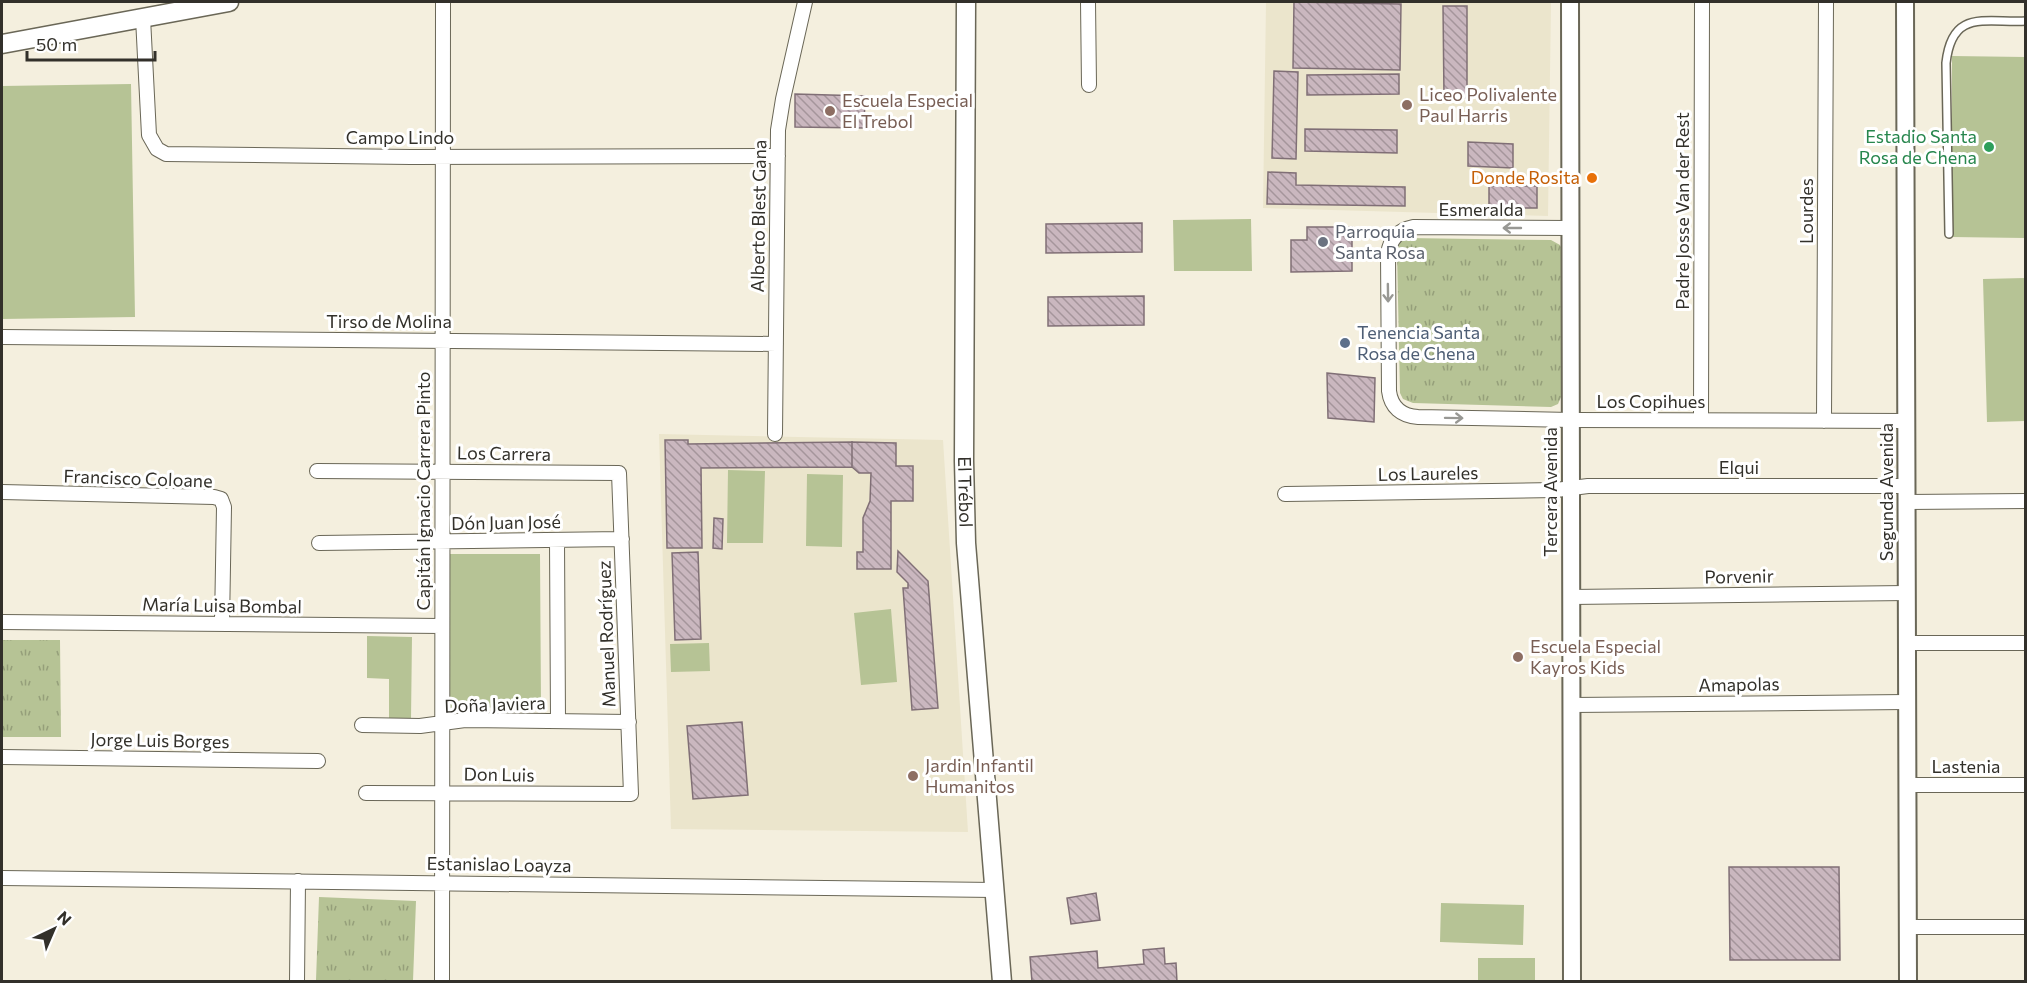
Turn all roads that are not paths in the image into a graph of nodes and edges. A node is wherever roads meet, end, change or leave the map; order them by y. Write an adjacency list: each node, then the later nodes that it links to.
1 (229, 2): 10 (main road)
2 (442, 2): 15 (street, Capitán Ignacio Carrera Pinto)
3 (805, 2): 14 (street, Alberto Blest Gana)
4 (966, 2): 62 (main road, El Trébol)
5 (1088, 2): 13 (street)
6 (1570, 2): 16 (street, Tercera Avenida)
7 (1702, 2): 23 (street, Padre Josse Van der Rest)
8 (1826, 2): 24 (street, Lourdes)
9 (1905, 2): 25 (street, Segunda Avenida)
10 (143, 18): 12 (main road); 15 (street, Campo Lindo)
11 (2025, 21): 17 (lane)
12 (2, 44)
13 (1089, 85)
14 (778, 156): 15 (street, Campo Lindo); 20 (street, Alberto Blest Gana)
15 (442, 157): 19 (street, Capitán Ignacio Carrera Pinto)
16 (1570, 228): 21 (street, Esmeralda, one-way to 21); 22 (street, Tercera Avenida)
17 (1949, 234)
18 (2, 337): 19 (street, Tirso de Molina)
19 (442, 340): 20 (street, Tirso de Molina); 28 (street, Capitán Ignacio Carrera Pinto)
20 (776, 344): 26 (street, Alberto Blest Gana)
21 (1398, 410): 22 (street, Los Copihues, one-way to 22)
22 (1571, 420): 23 (street, Los Copihues); 30 (street, Tercera Avenida)
23 (1701, 420): 24 (street, Los Copihues)
24 (1824, 420): 25 (street, Los Copihues)
25 (1906, 421): 33 (street, Segunda Avenida)
26 (775, 434)
27 (316, 471): 28 (street, Los Carrera)
28 (442, 471): 29 (street, Los Carrera); 37 (street, Capitán Ignacio Carrera Pinto)
29 (619, 473): 35 (street, Manuel Rodríguez)
30 (1571, 488): 32 (street, Los Laureles); 33 (street, Elqui); 40 (street, Tercera Avenida)
31 (2, 492): 42 (street, Francisco Coloane)
32 (1285, 494)
33 (1907, 494): 34 (street, Elqui); 39 (street, Segunda Avenida)
34 (2025, 501)
35 (622, 539): 36 (street, Dón Juan José); 49 (street, Manuel Rodríguez)
36 (557, 540): 37 (street, Dón Juan José); 48 (street)
37 (442, 542): 38 (street, Dón Juan José); 43 (street, Capitán Ignacio Carrera Pinto)
38 (319, 543)
39 (1907, 593): 40 (street, Porvenir); 45 (street, Segunda Avenida)
40 (1571, 597): 47 (street, Tercera Avenida)
41 (2, 622): 42 (street, María Luisa Bombal)
42 (222, 624): 43 (street, María Luisa Bombal)
43 (442, 626): 50 (street, Capitán Ignacio Carrera Pinto)
44 (2025, 643): 45 (street)
45 (1907, 644): 46 (street, Segunda Avenida)
46 (1907, 702): 47 (street, Amapolas); 55 (street, Segunda Avenida)
47 (1571, 705): 68 (street, Tercera Avenida)
48 (558, 721): 49 (street, Doña Javiera); 50 (street, Doña Javiera)
49 (629, 722): 58 (street, Manuel Rodríguez)
50 (442, 723): 51 (street, Doña Javiera); 56 (street, Capitán Ignacio Carrera Pinto)
51 (362, 725)
52 (2, 757): 53 (street, Jorge Luis Borges)
53 (318, 760)
54 (2025, 784): 55 (street, Lastenia)
55 (1907, 785): 63 (street, Segunda Avenida)
56 (442, 792): 57 (street, Don Luis); 58 (street, Don Luis); 61 (street, Capitán Ignacio Carrera Pinto)
57 (366, 793)
58 (632, 794)
59 (2, 878): 60 (street, Estanislao Loayza)
60 (298, 881): 61 (street, Estanislao Loayza); 65 (street)
61 (442, 883): 62 (street, Estanislao Loayza); 66 (street, Capitán Ignacio Carrera Pinto)
62 (995, 890): 67 (main road, El Trébol)
63 (1908, 927): 64 (street); 69 (street, Segunda Avenida)
64 (2025, 927)
65 (297, 981)
66 (442, 981)
67 (1002, 981)
68 (1572, 981)
69 (1908, 981)

